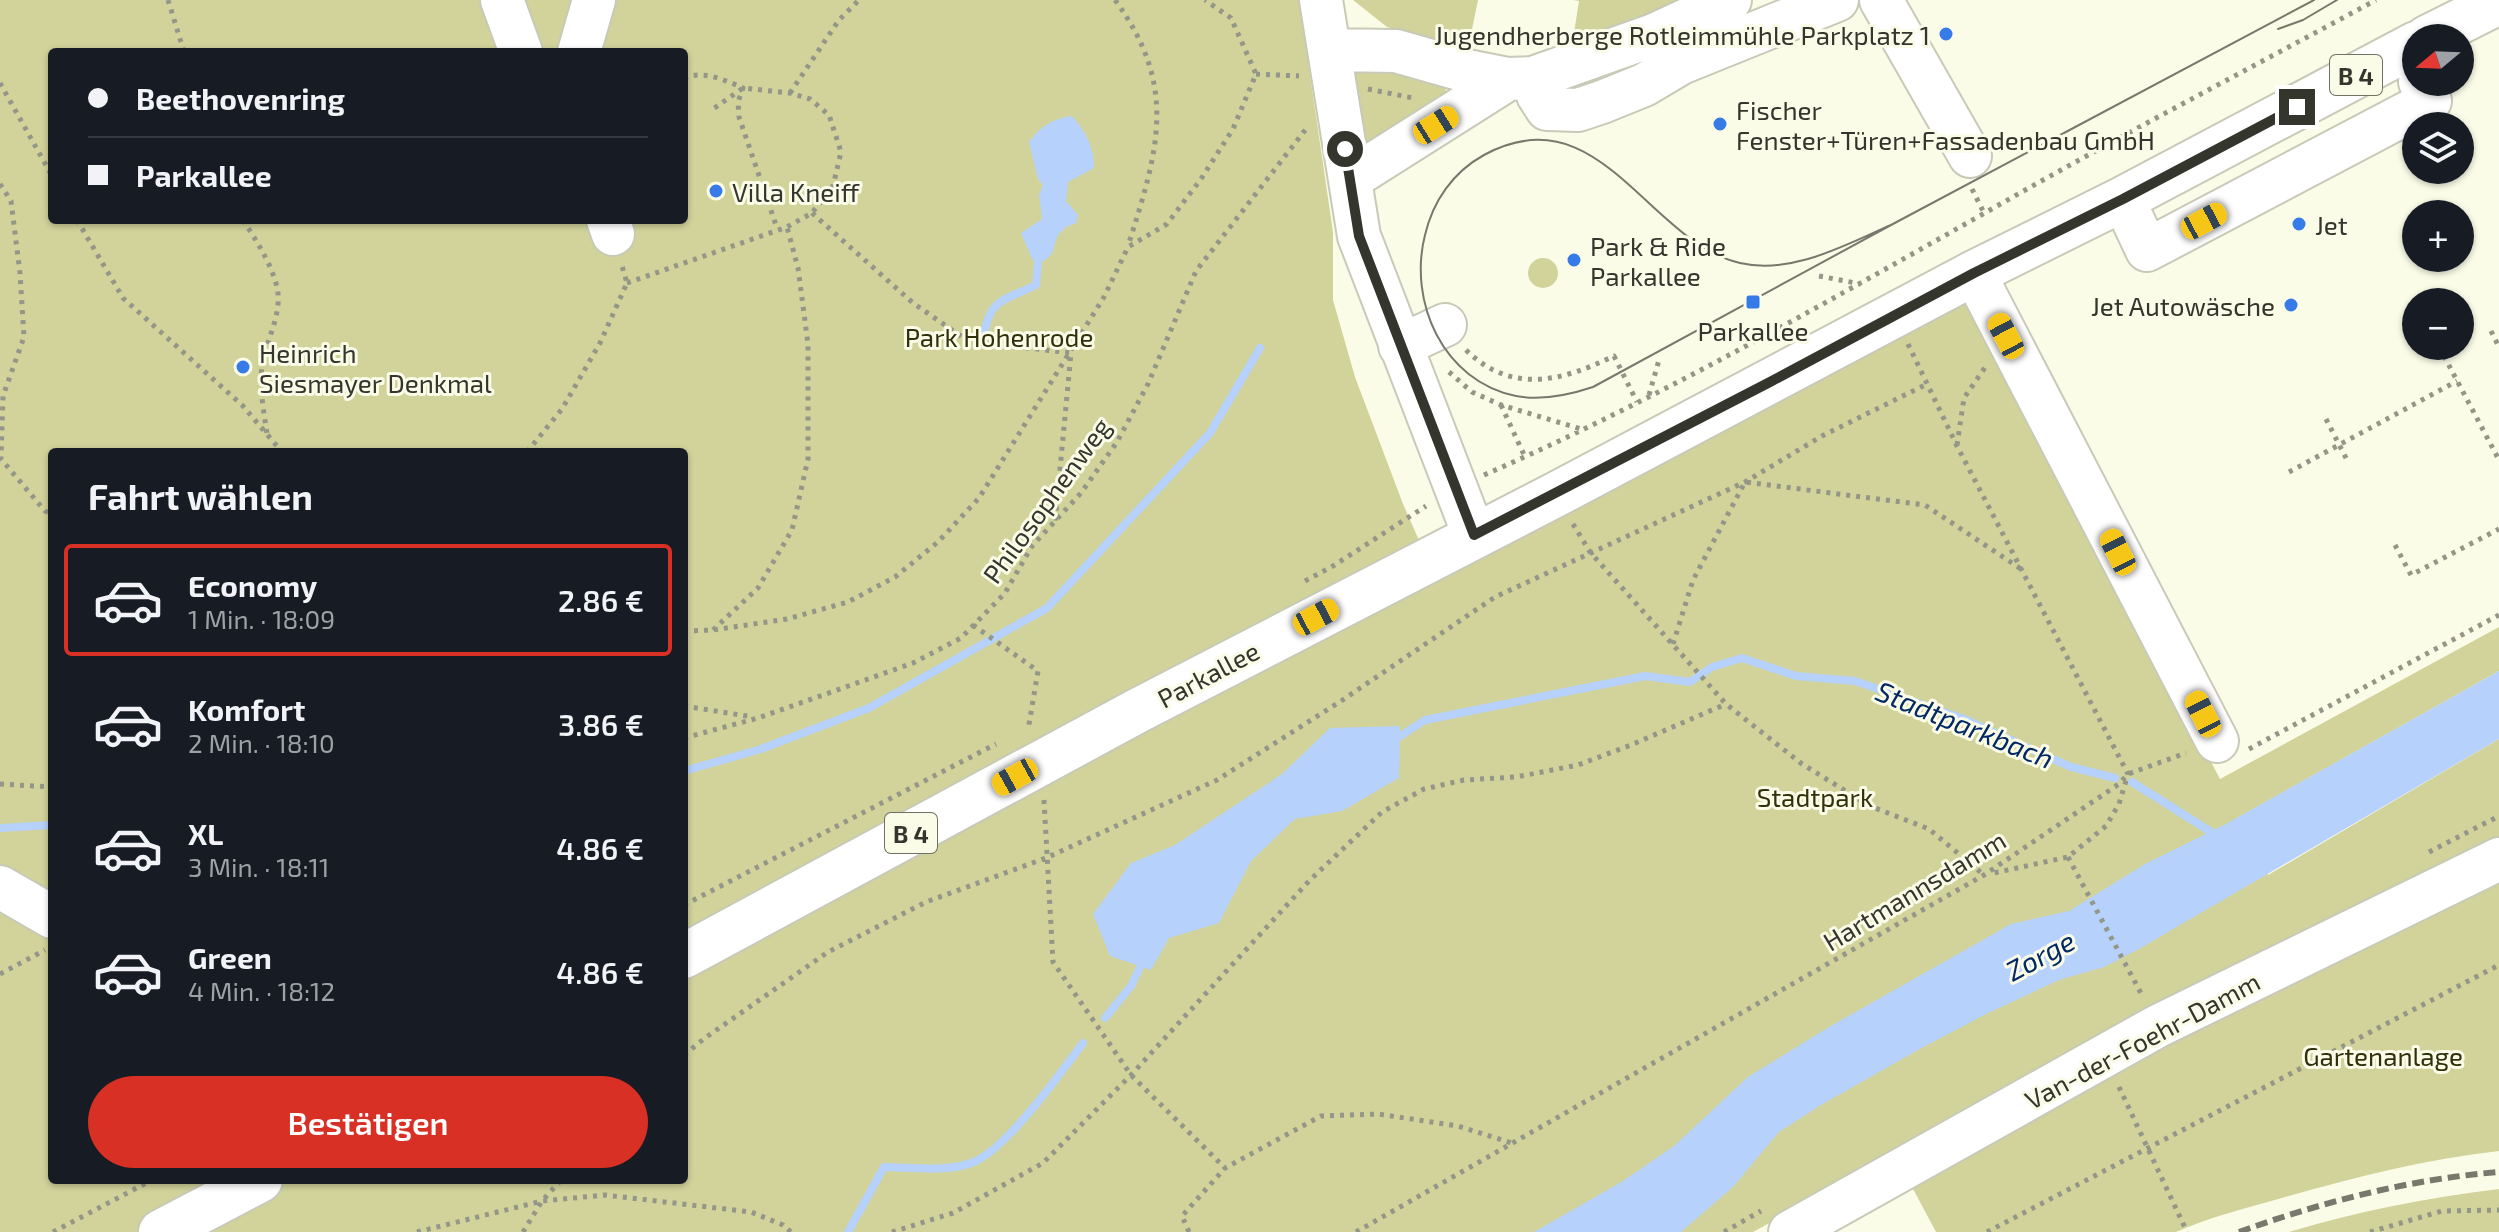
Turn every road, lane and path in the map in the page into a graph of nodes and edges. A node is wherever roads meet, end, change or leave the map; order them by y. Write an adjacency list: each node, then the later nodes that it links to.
1 (168, 0): 14 (path)
2 (502, 0): 15 (street)
3 (594, 0): 16 (street)
4 (859, 0): 24 (path)
5 (1115, 0): 38 (path)
6 (1205, 0): 19 (path)
7 (1321, 0): 18 (street)
8 (1730, 0): 21 (street)
9 (1837, 0): 21 (street)
10 (1881, 0): 27 (street)
11 (2376, 0): 42 (path)
12 (2499, 2): 13 (main road)
13 (2455, 24)
14 (183, 48)
15 (520, 48)
16 (580, 48)
17 (2402, 51): 31 (main road, Parkallee / B 4)
18 (1324, 72): 19 (path); 21 (street); 29 (street); 68 (path, Philosophenweg)
19 (1256, 74): 38 (path)
20 (688, 76): 23 (path)
21 (1521, 78): 29 (street)
22 (0, 83): 28 (path)
23 (743, 88): 24 (path); 26 (path); 37 (path)
24 (790, 93): 32 (path)
25 (2427, 96): 31 (street)
26 (713, 109)
27 (1970, 156)
28 (48, 169)
29 (1350, 179): 44 (street)
30 (0, 184): 67 (path)
31 (2123, 199): 39 (main road, Parkallee / B 4)
32 (812, 213): 36 (path); 47 (path)
33 (79, 224): 56 (path)
34 (245, 224): 56 (path)
35 (610, 227): 41 (path)
36 (787, 227): 37 (path); 77 (path)
37 (777, 228): 41 (path)
38 (1128, 247): 47 (path)
39 (1974, 273): 45 (street); 70 (main road, Parkallee / B 4)
40 (1819, 276): 42 (path)
41 (627, 283): 60 (path)
42 (1861, 284): 51 (path)
43 (2491, 331): 46 (path)
44 (1425, 334): 52 (path); 53 (path); 66 (street)
45 (2006, 336): 58 (path); 85 (street)
46 (2499, 347)
47 (1071, 353): 68 (path); 77 (path)
48 (1659, 360): 51 (path)
49 (2446, 360): 50 (path)
50 (2457, 381): 57 (path); 63 (path)
51 (1648, 396): 52 (path)
52 (1637, 402): 55 (path)
53 (1501, 405): 55 (path); 61 (path)
54 (2326, 419): 57 (path)
55 (1582, 430): 61 (path)
56 (268, 435): 59 (path)
57 (2340, 444): 62 (path); 64 (path)
58 (1957, 446): 65 (path); 73 (path)
59 (279, 448)
60 (530, 448)
61 (1525, 457): 66 (path)
62 (2347, 460)
63 (2499, 460)
64 (2289, 472)
65 (1745, 482): 72 (path); 73 (path); 79 (path)
66 (1455, 488): 70 (street); 74 (path)
67 (48, 512)
68 (1055, 522): 76 (path, Philosophenweg)
69 (2499, 529): 71 (path)
70 (1474, 535): 84 (main road, Parkallee / B 4)
71 (2395, 545)
72 (1590, 552): 79 (path); 91 (path)
73 (2021, 569): 87 (path)
74 (1291, 588)
75 (2499, 615): 85 (path, Hartmannsdamm)
76 (973, 625): 82 (path, Philosophenweg); 84 (path)
77 (713, 630): 78 (path)
78 (688, 631)
79 (1673, 645): 80 (path)
80 (1726, 704): 93 (path); 104 (path)
81 (688, 707): 82 (path)
82 (758, 718): 83 (path, Philosophenweg)
83 (688, 737)
84 (1037, 737): 91 (path); 98 (main road, Parkallee / B 4)
85 (2217, 741): 87 (path, Hartmannsdamm)
86 (999, 742): 95 (path)
87 (2128, 774): 90 (path); 93 (path, Hartmannsdamm)
88 (0, 784): 89 (path)
89 (48, 787)
90 (2068, 857): 93 (path); 101 (path)
91 (1046, 858): 102 (path); 104 (path)
92 (2499, 859): 103 (street, Van-der-Foehr-Damm)
93 (1984, 875): 105 (path, Hartmannsdamm)
94 (0, 887): 96 (street)
95 (688, 903)
96 (48, 915)
97 (48, 949): 100 (path)
98 (688, 954)
99 (2499, 965): 106 (path)
100 (0, 974)
101 (2139, 988)
102 (688, 1052)
103 (2106, 1057): 106 (path); 121 (street, Van-der-Foehr-Damm)
104 (1131, 1075): 107 (path); 118 (path)
105 (1512, 1143): 107 (path); 120 (path, Hartmannsdamm)
106 (2148, 1148): 122 (path); 123 (path)
107 (1225, 1168): 119 (path)
108 (144, 1184): 113 (path)
109 (252, 1184): 114 (main road)
110 (557, 1184): 111 (path)
111 (542, 1201): 115 (path); 116 (path); 117 (path)
112 (2499, 1210): 124 (path)
113 (53, 1232)
114 (161, 1232)
115 (417, 1232)
116 (523, 1232)
117 (791, 1232)
118 (892, 1232)
119 (1189, 1232)
120 (1356, 1232)
121 (1790, 1232)
122 (1987, 1232)
123 (2187, 1232)
124 (2370, 1232)

